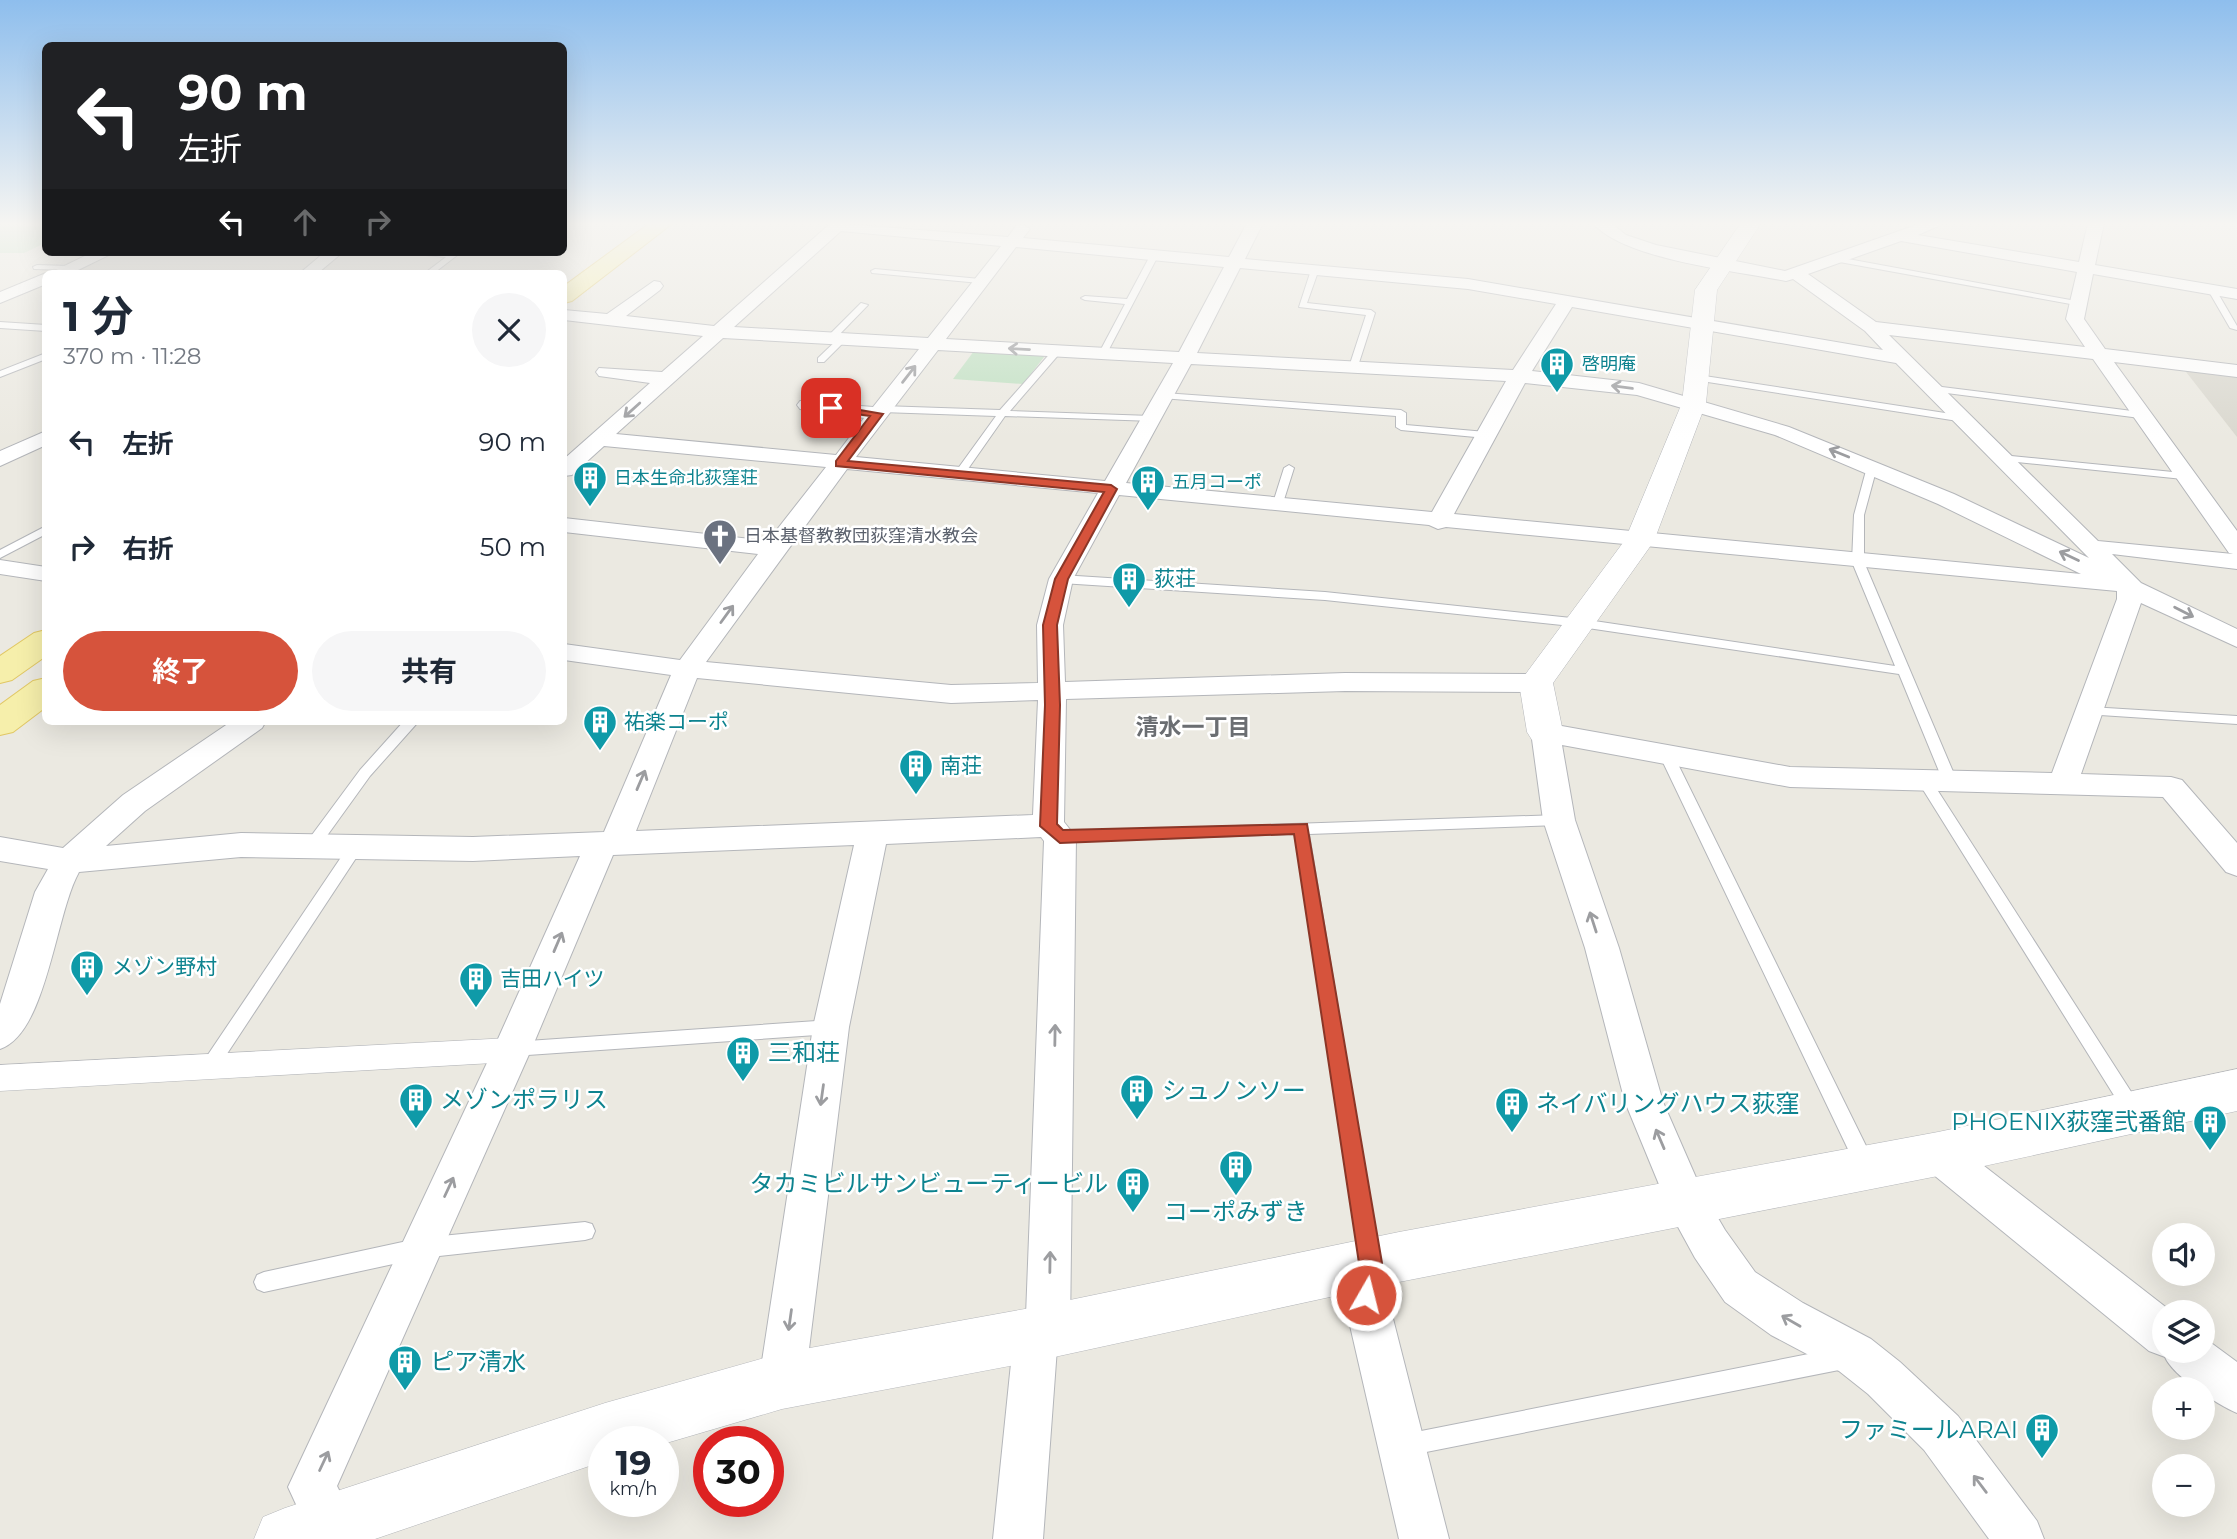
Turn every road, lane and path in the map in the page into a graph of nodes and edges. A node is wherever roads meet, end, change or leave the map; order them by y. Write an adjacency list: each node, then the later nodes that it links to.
1 (643, 295): 20 (street)
2 (761, 295): 27 (street)
3 (969, 295): 29 (street)
4 (1134, 295): 15 (lane)
5 (1217, 295): 34 (street)
6 (1306, 295): 18 (lane)
7 (1536, 295): 14 (street)
8 (1706, 295): 22 (street)
9 (1821, 295): 24 (street)
10 (2032, 295): 16 (lane)
11 (2079, 295): 16 (street)
12 (2215, 295): 26 (lane)
13 (1085, 298): 15 (lane)
14 (1568, 300): 22 (street); 41 (street)
15 (1130, 302): 32 (lane)
16 (2076, 303): 31 (street)
17 (864, 305): 28 (lane)
18 (1333, 308): 21 (lane); 37 (lane)
19 (567, 315): 20 (street)
20 (612, 320): 27 (street)
21 (1327, 322)
22 (1703, 324): 35 (street); 42 (street)
23 (0, 325): 25 (lane)
24 (1871, 327): 31 (street); 35 (street)
25 (42, 328)
26 (2234, 328)
27 (719, 332): 28 (street); 43 (street)
28 (837, 338): 29 (street); 36 (lane)
29 (932, 344): 30 (street, one-way to 29); 48 (street, one-way to 29)
30 (1057, 351): 32 (street); 49 (lane)
31 (2097, 352): 38 (street); 50 (street)
32 (1103, 354): 34 (street)
33 (42, 358): 40 (lane)
34 (1185, 358): 37 (street); 47 (street)
35 (1904, 359): 44 (street)
36 (821, 360)
37 (1354, 367): 41 (street)
38 (2237, 371)
39 (606, 372): 43 (street)
40 (0, 374)
41 (1519, 376): 45 (street, one-way to 41); 52 (street)
42 (1698, 378): 45 (street); 51 (lane)
43 (667, 379): 53 (street, one-way to 53)
44 (1934, 389): 50 (lane); 51 (street)
45 (1694, 403): 59 (street, one-way to 45); 68 (street)
46 (807, 405): 48 (street)
47 (1157, 407): 49 (lane); 52 (lane); 63 (street)
48 (880, 412): 49 (lane); 57 (street)
49 (1003, 413): 61 (lane)
50 (2140, 415): 62 (street)
51 (1958, 418): 55 (street)
52 (1486, 435): 65 (street)
53 (600, 439): 57 (street); 58 (street)
54 (42, 440): 56 (street)
55 (2001, 458): 62 (lane); 71 (street)
56 (0, 459)
57 (840, 463): 61 (street); 70 (street)
58 (567, 467)
59 (1872, 467): 73 (lane); 78 (street, one-way to 59)
60 (1289, 468): 64 (lane)
61 (958, 474): 63 (street)
62 (2183, 476): 69 (street)
63 (1111, 489): 64 (street); 77 (street)
64 (1277, 506): 65 (street)
65 (1438, 522): 68 (street)
66 (567, 525): 70 (street)
67 (42, 531): 72 (lane)
68 (1639, 541): 73 (street); 80 (street)
69 (2237, 548)
70 (774, 549): 86 (street, one-way to 70)
71 (2096, 549): 74 (street); 78 (street)
72 (0, 555)
73 (1858, 562): 78 (street); 87 (lane)
74 (2237, 562)
75 (0, 567): 76 (street)
76 (42, 573)
77 (1061, 579): 80 (lane); 90 (street)
78 (2130, 585): 81 (street, one-way to 81); 93 (street)
79 (42, 621): 83 (main road)
80 (1581, 623): 87 (lane); 89 (street)
81 (2237, 639)
82 (42, 643): 88 (main road)
83 (0, 649)
84 (567, 652): 86 (street)
85 (42, 667): 92 (main road)
86 (687, 669): 90 (street); 106 (street, one-way to 86)
87 (1905, 671): 100 (lane)
88 (0, 672)
89 (1536, 683): 90 (street); 98 (street)
90 (1051, 689): 104 (street)
91 (42, 693): 95 (main road)
92 (0, 696)
93 (2090, 711): 94 (lane); 101 (street)
94 (2237, 720)
95 (0, 723)
96 (246, 725): 110 (street)
97 (408, 725): 107 (lane)
98 (1545, 732): 99 (street); 102 (street)
99 (1666, 754): 100 (street); 120 (lane)
100 (1937, 780): 101 (street); 118 (lane)
101 (2063, 783): 111 (street)
102 (1559, 820): 103 (lane); 121 (street, one-way to 102)
103 (1301, 828): 104 (lane); 124 (lane)
104 (1054, 831): 105 (street); 127 (street, one-way to 104)
105 (872, 836): 106 (street); 112 (street)
106 (608, 844): 108 (street); 114 (street, one-way to 106)
107 (312, 846): 108 (street); 110 (street)
108 (355, 848): 115 (lane)
109 (0, 849): 110 (street)
110 (69, 861): 113 (street)
111 (2237, 864)
112 (831, 1027): 114 (lane); 130 (street, one-way to 130)
113 (0, 1034)
114 (512, 1050): 115 (street); 123 (street, one-way to 114)
115 (209, 1066): 116 (street)
116 (0, 1078)
117 (2237, 1090): 118 (street)
118 (2132, 1110): 119 (street)
119 (1938, 1154): 120 (street); 126 (street)
120 (1867, 1167): 121 (street)
121 (1686, 1202): 124 (street); 128 (street, one-way to 121)
122 (585, 1231): 123 (lane)
123 (421, 1248): 125 (lane); 133 (street, one-way to 123)
124 (1371, 1263): 127 (street); 132 (street)
125 (264, 1282)
126 (2152, 1325)
127 (1042, 1332): 130 (street); 134 (street)
128 (1856, 1355): 132 (lane); 136 (street, one-way to 128)
129 (2201, 1363): 131 (street)
130 (782, 1381): 133 (street)
131 (2237, 1390)
132 (1404, 1446): 135 (street)
133 (316, 1533)
134 (1018, 1539)
135 (1424, 1539)
136 (2019, 1539)

